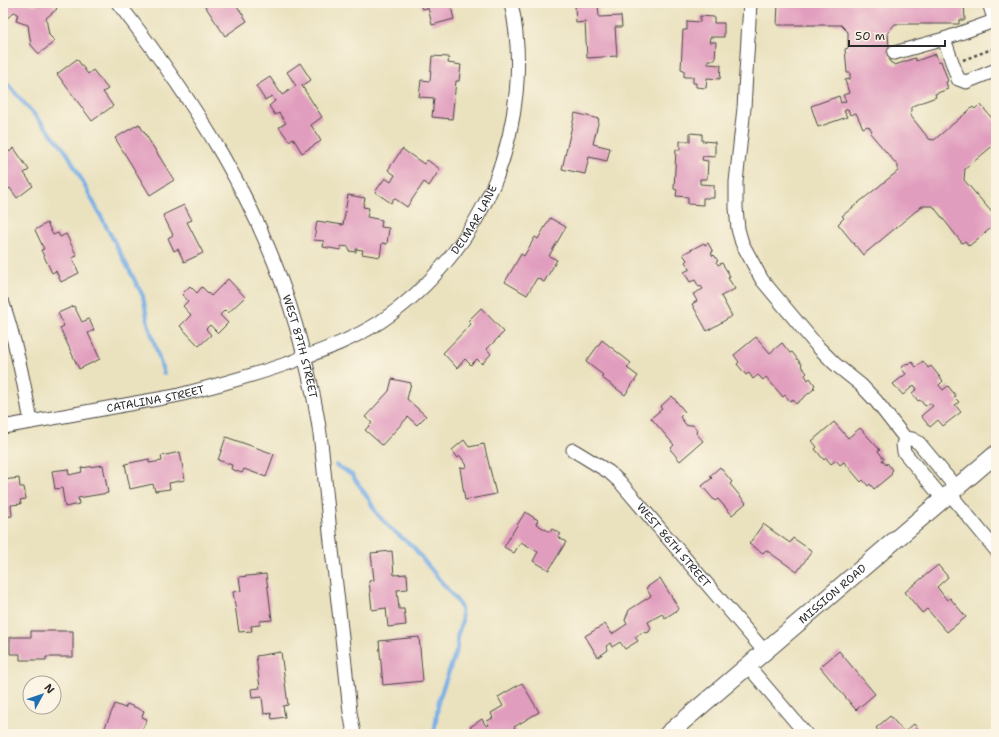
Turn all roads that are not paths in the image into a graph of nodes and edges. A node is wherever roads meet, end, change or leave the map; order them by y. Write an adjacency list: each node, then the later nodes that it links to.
1 (118, 3): 10 (street, WEST 87TH STREET)
2 (511, 3): 10 (street, DELMAR LANE)
3 (750, 3): 15 (street)
4 (989, 3): 5 (street)
5 (995, 23): 6 (street)
6 (944, 39): 7 (street); 8 (street)
7 (894, 53)
8 (996, 70)
9 (3, 304): 11 (street)
10 (304, 358): 11 (street, CATALINA STREET); 19 (street, WEST 87TH STREET)
11 (31, 422): 12 (street, CATALINA STREET)
12 (3, 427)
13 (573, 450): 17 (street, WEST 86TH STREET)
14 (996, 454): 15 (main road, MISSION ROAD)
15 (950, 494): 16 (street); 17 (main road, MISSION ROAD)
16 (996, 550)
17 (764, 652): 18 (main road, MISSION ROAD)
18 (748, 666): 20 (main road, MISSION ROAD); 21 (street)
19 (354, 734)
20 (668, 734)
21 (806, 734)

